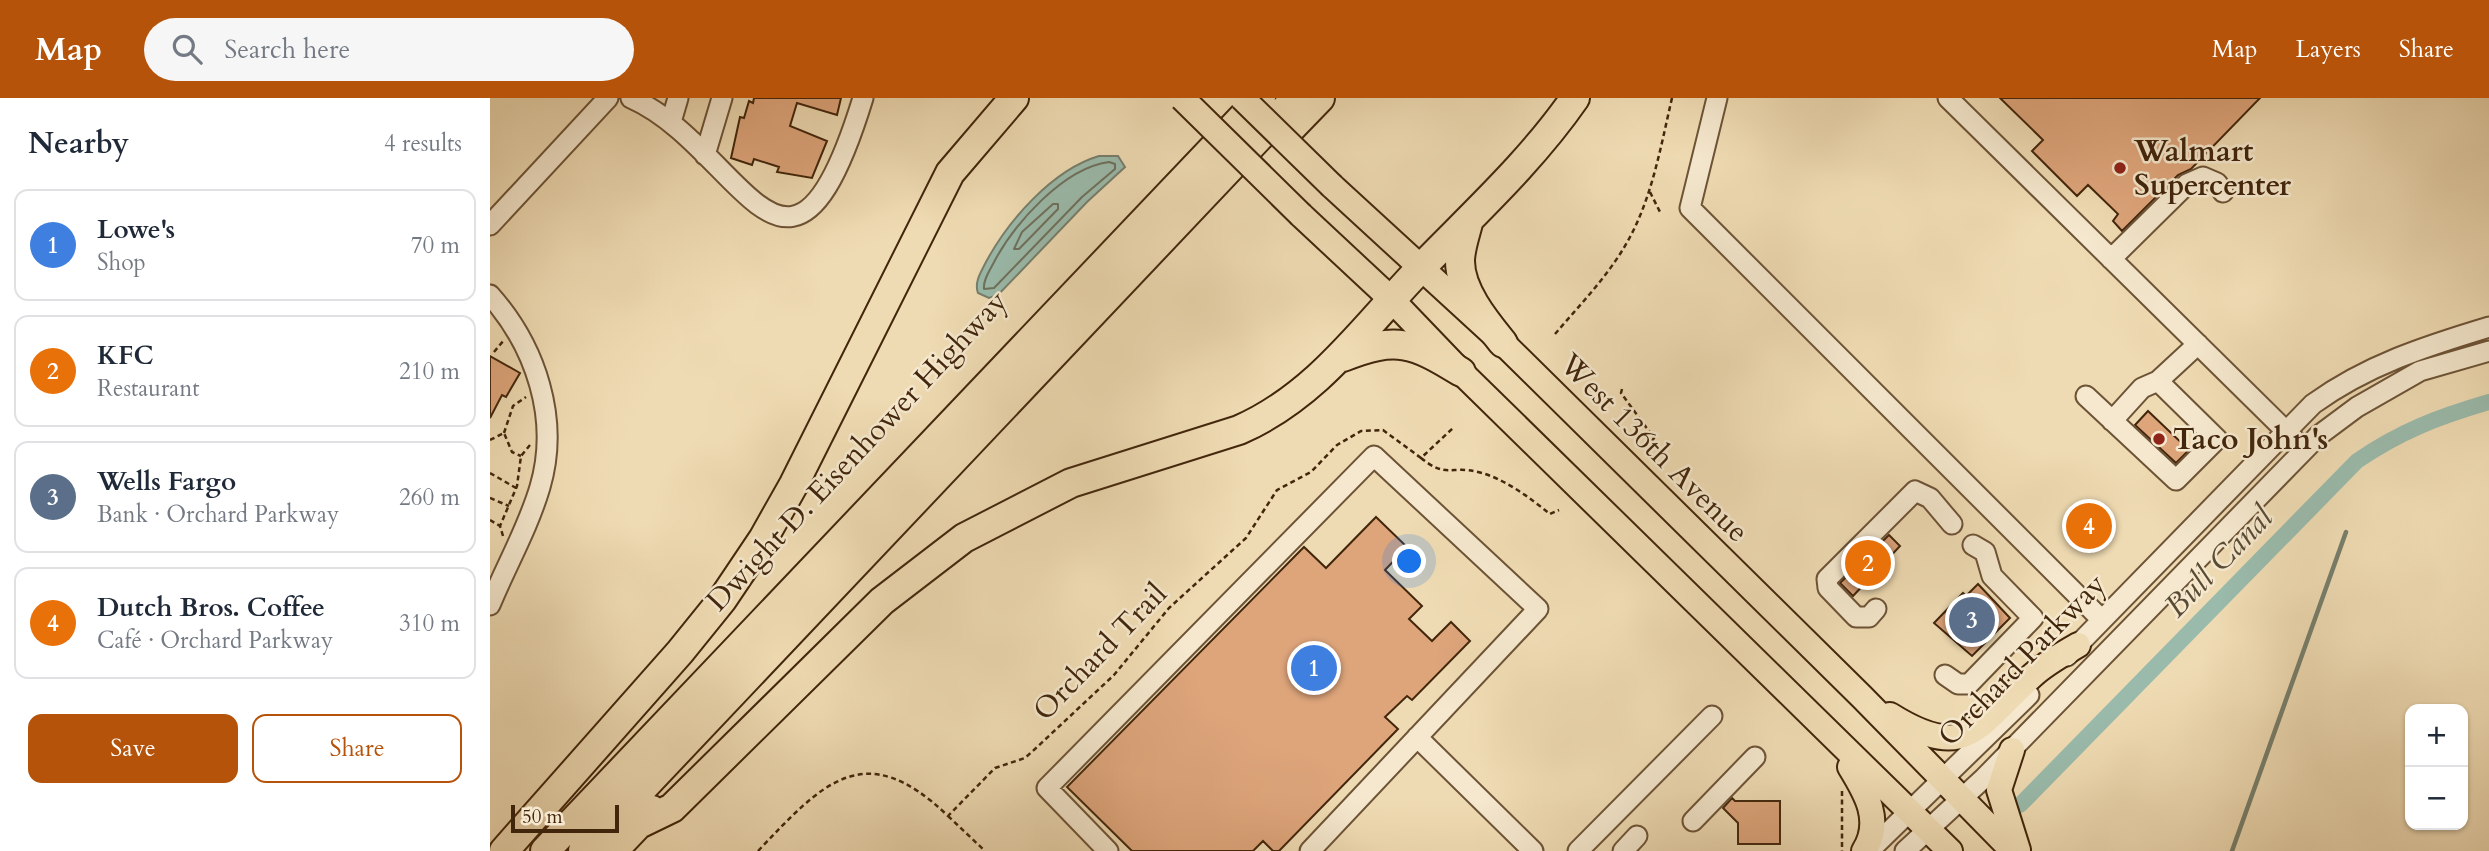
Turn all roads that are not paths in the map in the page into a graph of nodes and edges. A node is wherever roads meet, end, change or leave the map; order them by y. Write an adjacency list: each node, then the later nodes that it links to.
1 (608, 98): 19 (street)
2 (631, 98): 15 (street)
3 (678, 98): 15 (street)
4 (722, 98): 16 (street)
5 (863, 98): 16 (street)
6 (1014, 98): 53 (highway)
7 (1182, 98): 23 (main road, bridge)
8 (1240, 98): 21 (main road, West 136th Avenue, bridge); 54 (highway, Dwight D. Eisenhower Highway)
9 (1261, 98): 55 (highway)
10 (1296, 98): 56 (highway)
11 (1320, 98): 51 (highway)
12 (1575, 98): 18 (highway)
13 (1717, 98): 39 (street)
14 (1948, 98): 20 (street)
15 (671, 122): 16 (street)
16 (705, 155)
17 (2223, 191): 20 (street)
18 (1468, 223): 21 (highway); 25 (highway)
19 (490, 225)
20 (2110, 258): 26 (street)
21 (1420, 269): 23 (highway); 25 (main road, West 136th Avenue)
22 (490, 295): 37 (street)
23 (1391, 299): 28 (highway); 29 (main road)
24 (2489, 327): 33 (street, Orchard Parkway)
25 (1503, 344): 42 (main road, West 136th Avenue)
26 (2198, 344): 30 (street); 33 (street)
27 (2489, 351): 34 (street, Orchard Parkway)
28 (1337, 360): 29 (highway); 51 (highway)
29 (1461, 372): 44 (main road)
30 (2158, 381): 32 (street); 32 (street)
31 (2086, 396): 32 (street)
32 (2112, 421)
33 (2286, 431): 34 (street); 39 (street, Orchard Parkway)
34 (2305, 450): 46 (street, Orchard Parkway)
35 (1952, 524): 38 (street)
36 (1973, 545): 41 (street)
37 (490, 605)
38 (1876, 609)
39 (2102, 620): 40 (street, Orchard Parkway)
40 (2078, 645): 42 (main road); 48 (street, Orchard Parkway)
41 (1945, 675)
42 (1862, 697): 48 (main road, West 136th Avenue)
43 (1712, 716): 61 (street)
44 (1829, 734): 50 (main road); 63 (main road)
45 (1417, 737): 58 (street); 59 (street); 60 (street)
46 (2012, 750): 48 (street, Orchard Parkway); 68 (main road)
47 (1755, 757): 49 (street)
48 (1952, 791): 50 (street, Orchard Parkway); 67 (main road, West 136th Avenue)
49 (1693, 821)
50 (1917, 821): 64 (street, Orchard Parkway); 65 (street, Orchard Parkway); 66 (main road)
51 (639, 824): 57 (highway)
52 (1637, 835): 62 (street)
53 (504, 851)
54 (527, 851)
55 (545, 851)
56 (583, 851)
57 (613, 851)
58 (1108, 851)
59 (1310, 851)
60 (1533, 851)
61 (1577, 851)
62 (1623, 851)
63 (1864, 851)
64 (1869, 851)
65 (1905, 851)
66 (1950, 851)
67 (2013, 851)
68 (2018, 851)

